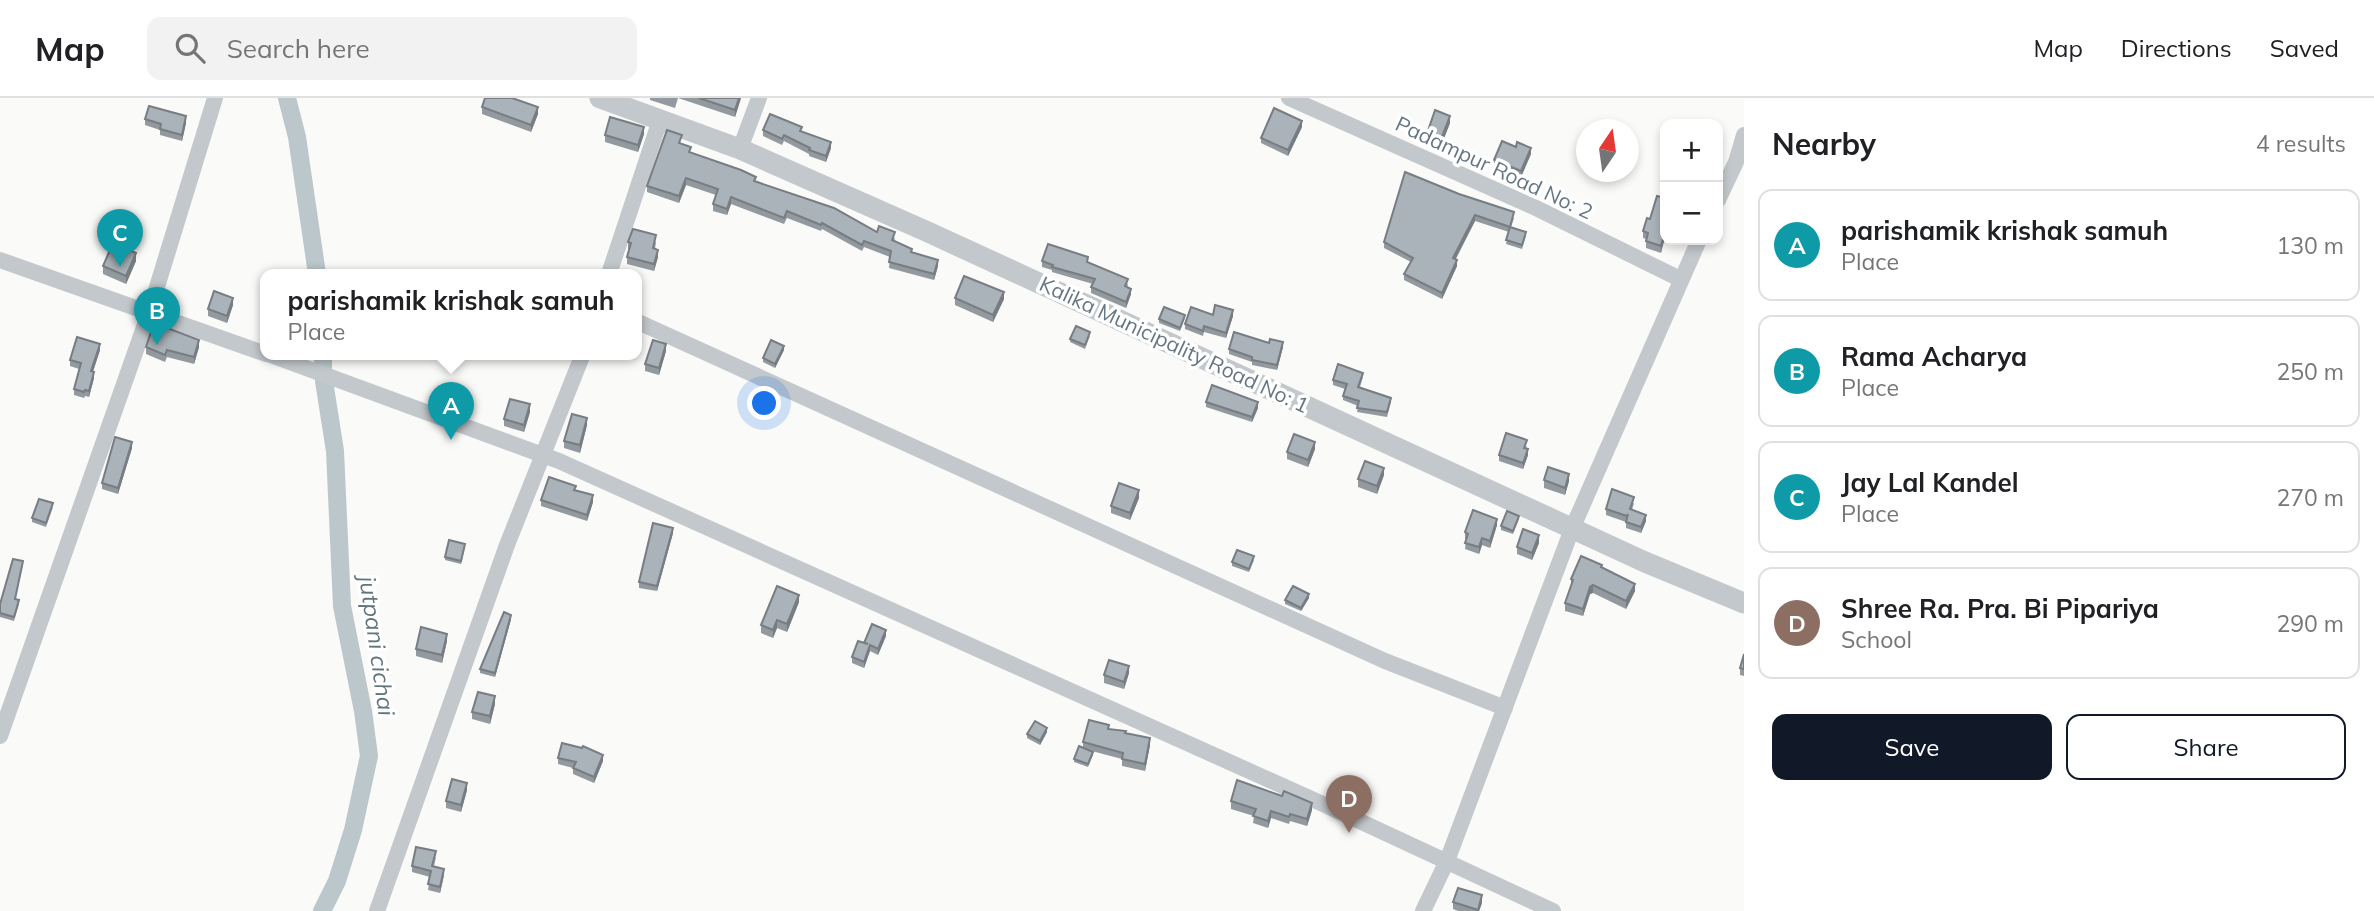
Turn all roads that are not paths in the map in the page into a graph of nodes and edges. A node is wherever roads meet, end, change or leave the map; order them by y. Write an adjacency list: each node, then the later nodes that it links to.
1 (215, 98): 14 (street)
2 (600, 98): 5 (street, Kalika Municipality Road No: 1)
3 (759, 98): 7 (street)
4 (1289, 98): 13 (street, Padampur Road No: 2)
5 (660, 120): 7 (street, Kalika Municipality Road No: 1); 12 (street)
6 (1744, 135): 8 (street)
7 (740, 149): 20 (street, Kalika Municipality Road No: 1)
8 (1740, 165): 9 (street)
9 (1723, 192)
10 (1697, 245): 13 (street)
11 (0, 260): 14 (street)
12 (611, 269)
13 (1680, 279): 20 (street)
14 (149, 313): 16 (street); 23 (street)
15 (642, 324): 22 (street)
16 (260, 352)
17 (283, 360): 19 (street)
18 (581, 360): 19 (street)
19 (544, 456): 24 (street); 25 (street)
20 (1572, 529): 21 (street, Kalika Municipality Road No: 1); 22 (street)
21 (1744, 603)
22 (1505, 709): 24 (street)
23 (0, 736)
24 (1447, 861): 26 (street); 27 (street)
25 (377, 911)
26 (1423, 911)
27 (1553, 911)

